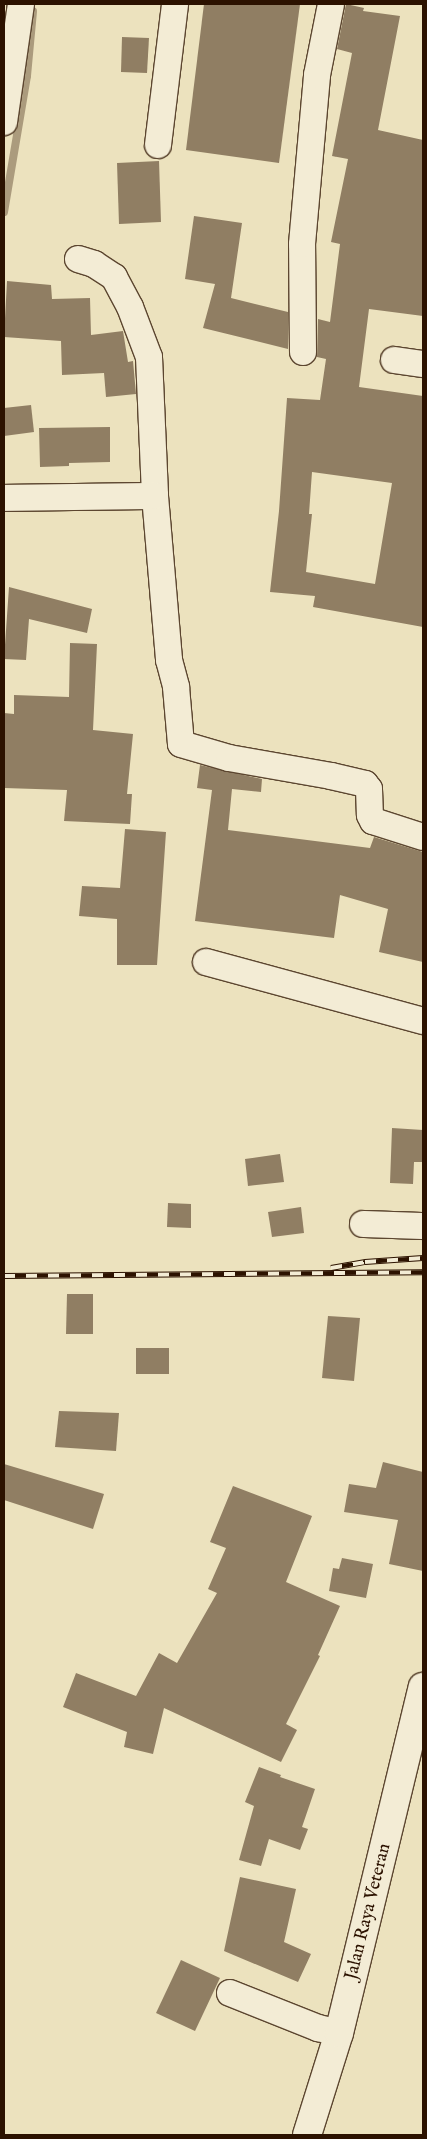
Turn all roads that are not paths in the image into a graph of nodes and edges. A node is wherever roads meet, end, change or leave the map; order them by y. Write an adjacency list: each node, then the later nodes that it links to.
1 (21, 4): 4 (street)
2 (175, 4): 5 (street)
3 (331, 4): 7 (street)
4 (4, 122)
5 (158, 145)
6 (78, 259): 10 (street)
7 (304, 352)
8 (394, 360): 9 (street)
9 (423, 364)
10 (155, 496): 11 (street); 12 (street)
11 (4, 498)
12 (423, 837)
13 (206, 962): 14 (street)
14 (423, 1021)
15 (363, 1224): 16 (street)
16 (423, 1226)
17 (423, 1687): 19 (street, Jalan Raya Veteran)
18 (230, 1993): 19 (street)
19 (340, 2034): 20 (street, Jalan Raya Veteran)
20 (307, 2135)

